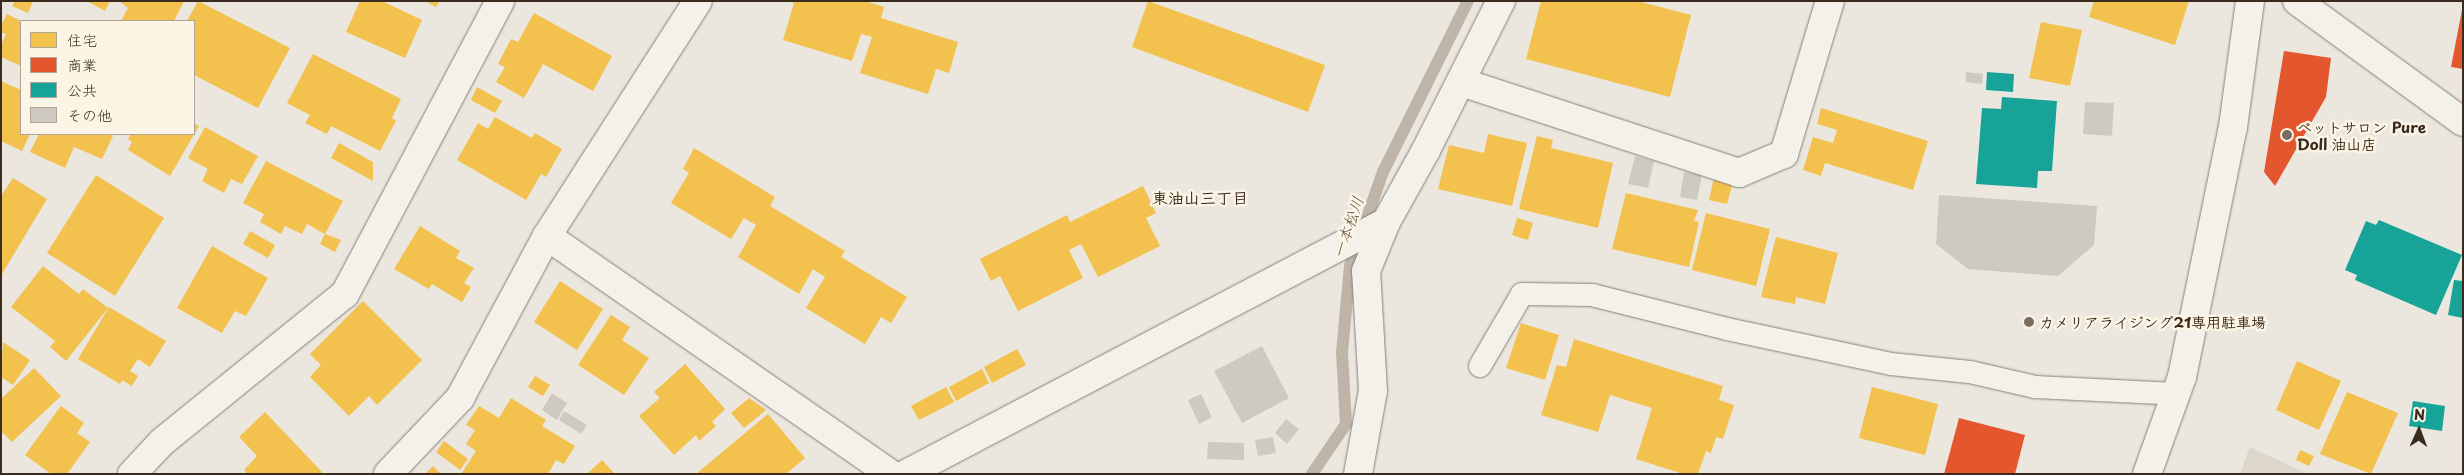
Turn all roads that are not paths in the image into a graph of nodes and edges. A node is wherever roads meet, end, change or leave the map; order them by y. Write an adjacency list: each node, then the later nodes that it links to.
1 (500, 1): 13 (street)
2 (698, 1): 10 (street)
3 (1501, 1): 7 (street)
4 (1830, 1): 7 (street)
5 (2250, 1): 12 (street)
6 (2296, 1): 8 (street)
7 (1461, 82): 9 (street)
8 (2463, 122)
9 (1381, 224): 16 (street); 17 (street)
10 (547, 236): 14 (street); 15 (street)
11 (1480, 366): 12 (lane)
12 (2176, 394): 18 (street)
13 (132, 474)
14 (388, 474)
15 (891, 474)
16 (906, 474)
17 (1358, 474)
18 (2147, 474)

